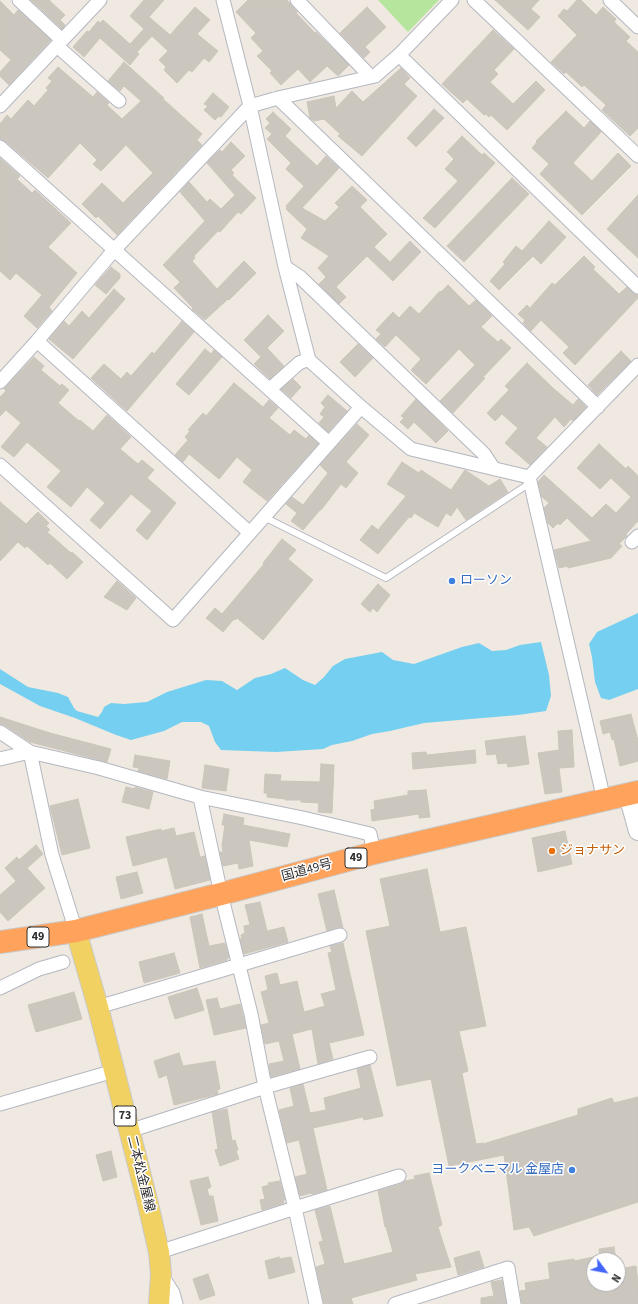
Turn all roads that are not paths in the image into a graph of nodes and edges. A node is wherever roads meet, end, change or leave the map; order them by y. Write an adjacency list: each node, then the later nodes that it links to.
1 (19, 0): 9 (street)
2 (100, 0): 9 (street)
3 (223, 0): 15 (street)
4 (297, 0): 11 (street)
5 (452, 0): 10 (street)
6 (474, 0): 17 (street)
7 (610, 0): 8 (street)
8 (638, 27)
9 (60, 43): 13 (street); 14 (street)
10 (399, 55): 11 (street); 20 (street)
11 (371, 77): 12 (street)
12 (278, 98): 15 (street); 27 (street)
13 (2, 99)
14 (119, 101)
15 (250, 106): 18 (street); 19 (street)
16 (0, 147): 18 (street)
17 (638, 156)
18 (115, 249): 21 (street); 25 (street)
19 (285, 267): 22 (street); 30 (street)
20 (638, 287)
21 (37, 341): 24 (street); 33 (street)
22 (309, 359): 25 (street); 26 (street)
23 (638, 365): 27 (street)
24 (0, 382)
25 (270, 389): 28 (street)
26 (361, 407): 28 (street); 30 (street)
27 (598, 407): 31 (street)
28 (330, 443): 32 (street)
29 (0, 465): 33 (street)
30 (494, 469): 31 (street)
31 (530, 480): 32 (lane); 40 (street)
32 (264, 518): 33 (street)
33 (250, 533)
34 (0, 732): 36 (street)
35 (0, 742): 36 (street)
36 (30, 752): 37 (street); 39 (street); 44 (street)
37 (0, 759)
38 (633, 794): 40 (highway, 国道49号 / 49); 41 (street)
39 (200, 797): 42 (street); 43 (street)
40 (604, 800): 42 (highway, 国道49号 / 49)
41 (638, 831)
42 (374, 853): 43 (highway, 国道49号 / 49)
43 (221, 894): 44 (highway, 国道49号 / 49); 48 (street)
44 (76, 931): 46 (highway, 国道49号 / 49); 50 (main road, 二本松金屋線 / 73)
45 (340, 935): 48 (street)
46 (0, 942)
47 (63, 962): 49 (street)
48 (239, 965): 50 (street); 53 (street)
49 (0, 988)
50 (98, 1007): 52 (main road, 二本松金屋線 / 73)
51 (370, 1057): 53 (street)
52 (114, 1071): 54 (street); 55 (main road, 二本松金屋線 / 73)
53 (265, 1087): 55 (street); 57 (street)
54 (0, 1104)
55 (129, 1131): 58 (main road, 二本松金屋線 / 73)
56 (399, 1176): 57 (street)
57 (295, 1208): 58 (street); 62 (street)
58 (159, 1252): 59 (main road, 二本松金屋線 / 73)
59 (161, 1274): 60 (main road, 二本松金屋線 / 73); 61 (street)
60 (159, 1304)
61 (176, 1304)
62 (316, 1304)
63 (396, 1304): 64 (street)
64 (514, 1304)

